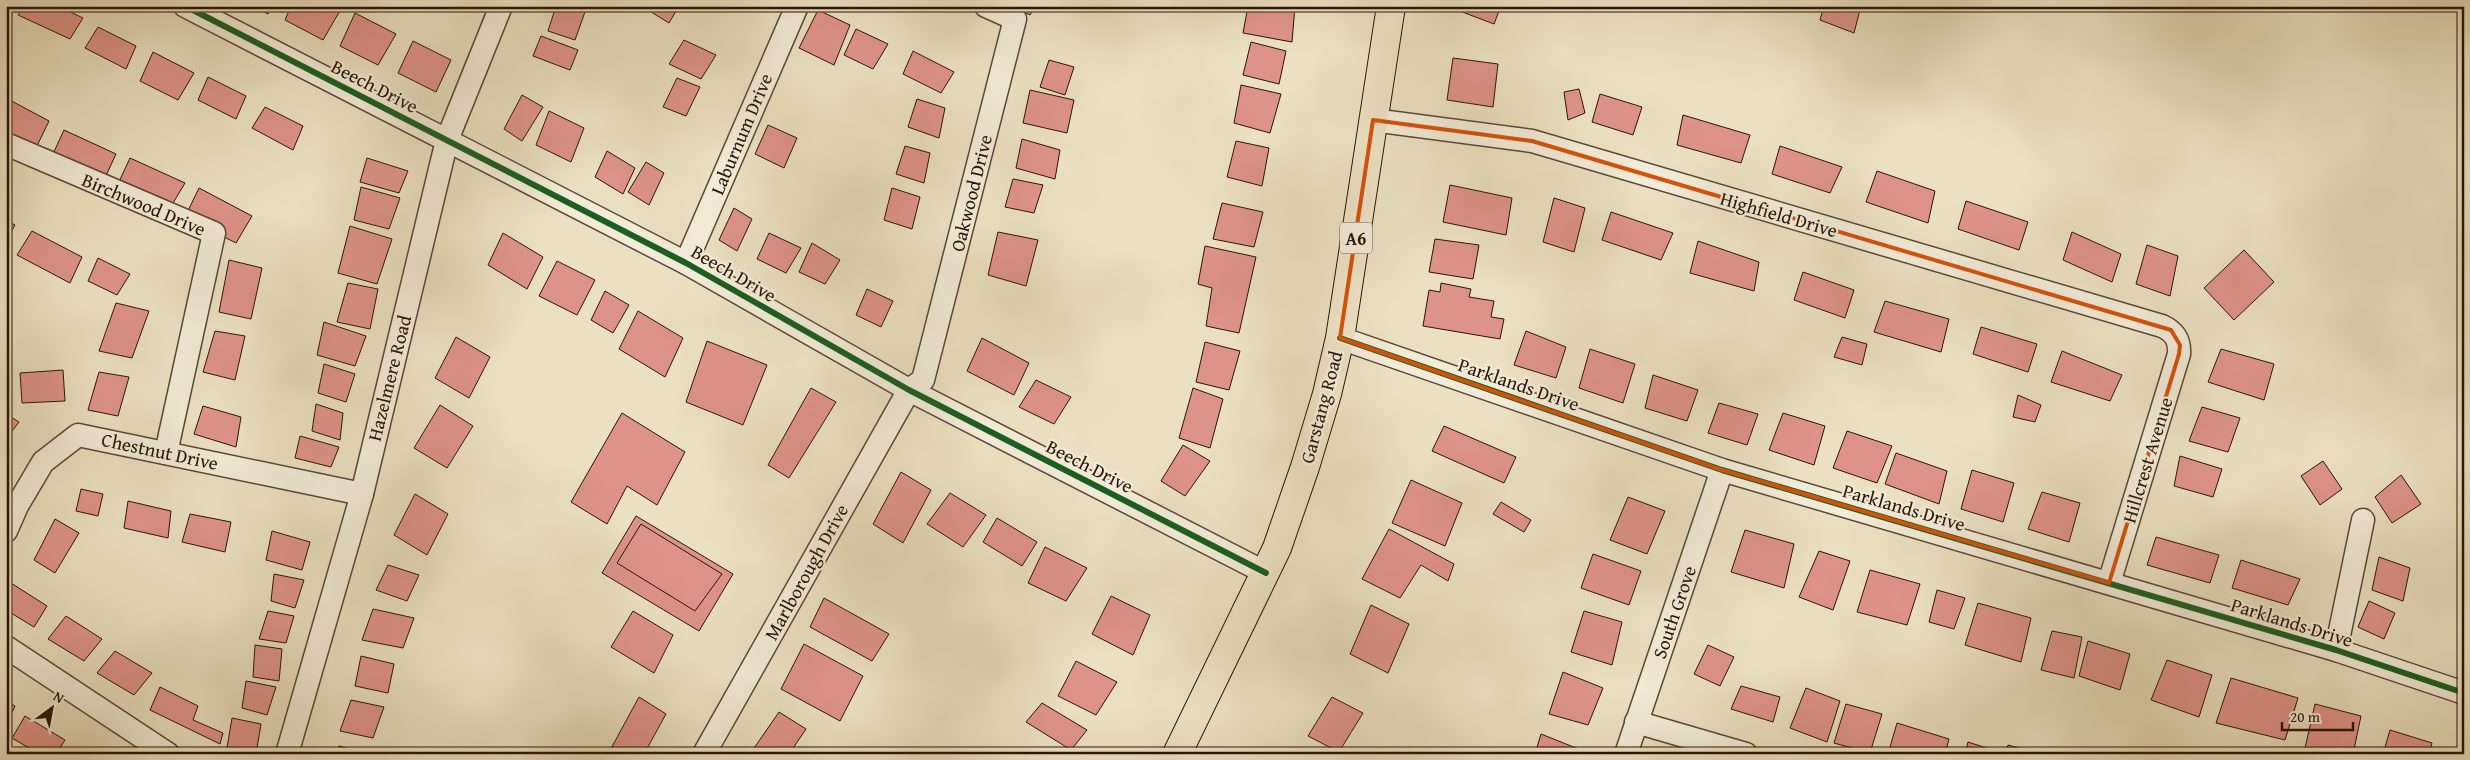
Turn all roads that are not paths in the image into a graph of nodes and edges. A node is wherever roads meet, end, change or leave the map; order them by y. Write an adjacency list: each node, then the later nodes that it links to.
1 (185, 6): 7 (street, Beech Drive)
2 (501, 6): 7 (street, Hazelmere Road)
3 (796, 6): 9 (street, Laburnum Drive)
4 (986, 6): 12 (street, Oakwood Drive)
5 (1391, 6): 6 (highway, Garstang Road / A6)
6 (1373, 120): 10 (street, Highfield Drive); 11 (highway, Garstang Road / A6)
7 (446, 140): 9 (street, Beech Drive); 15 (street, Hazelmere Road)
8 (6, 144): 13 (street, Birchwood Drive)
9 (686, 262): 12 (street, Beech Drive)
10 (2177, 337): 19 (street, Hillcrest Avenue)
11 (1340, 338): 14 (street, Parklands Drive); 18 (highway, Garstang Road / A6)
12 (909, 390): 18 (street, Beech Drive); 26 (street, Marlborough Drive)
13 (166, 453): 15 (street, Chestnut Drive); 17 (street, Chestnut Drive)
14 (1722, 470): 19 (street, Parklands Drive); 23 (street, South Grove)
15 (362, 494): 25 (street, Hazelmere Road)
16 (2363, 520): 21 (street)
17 (6, 531)
18 (1266, 573): 27 (highway, Garstang Road / A6)
19 (2109, 583): 21 (street, Parklands Drive)
20 (6, 647): 24 (street)
21 (2336, 650): 22 (street, Parklands Drive)
22 (2463, 690)
23 (1636, 722): 28 (street, South Grove); 29 (street)
24 (168, 754)
25 (287, 754)
26 (704, 754)
27 (1177, 754)
28 (1626, 754)
29 (1746, 754)

